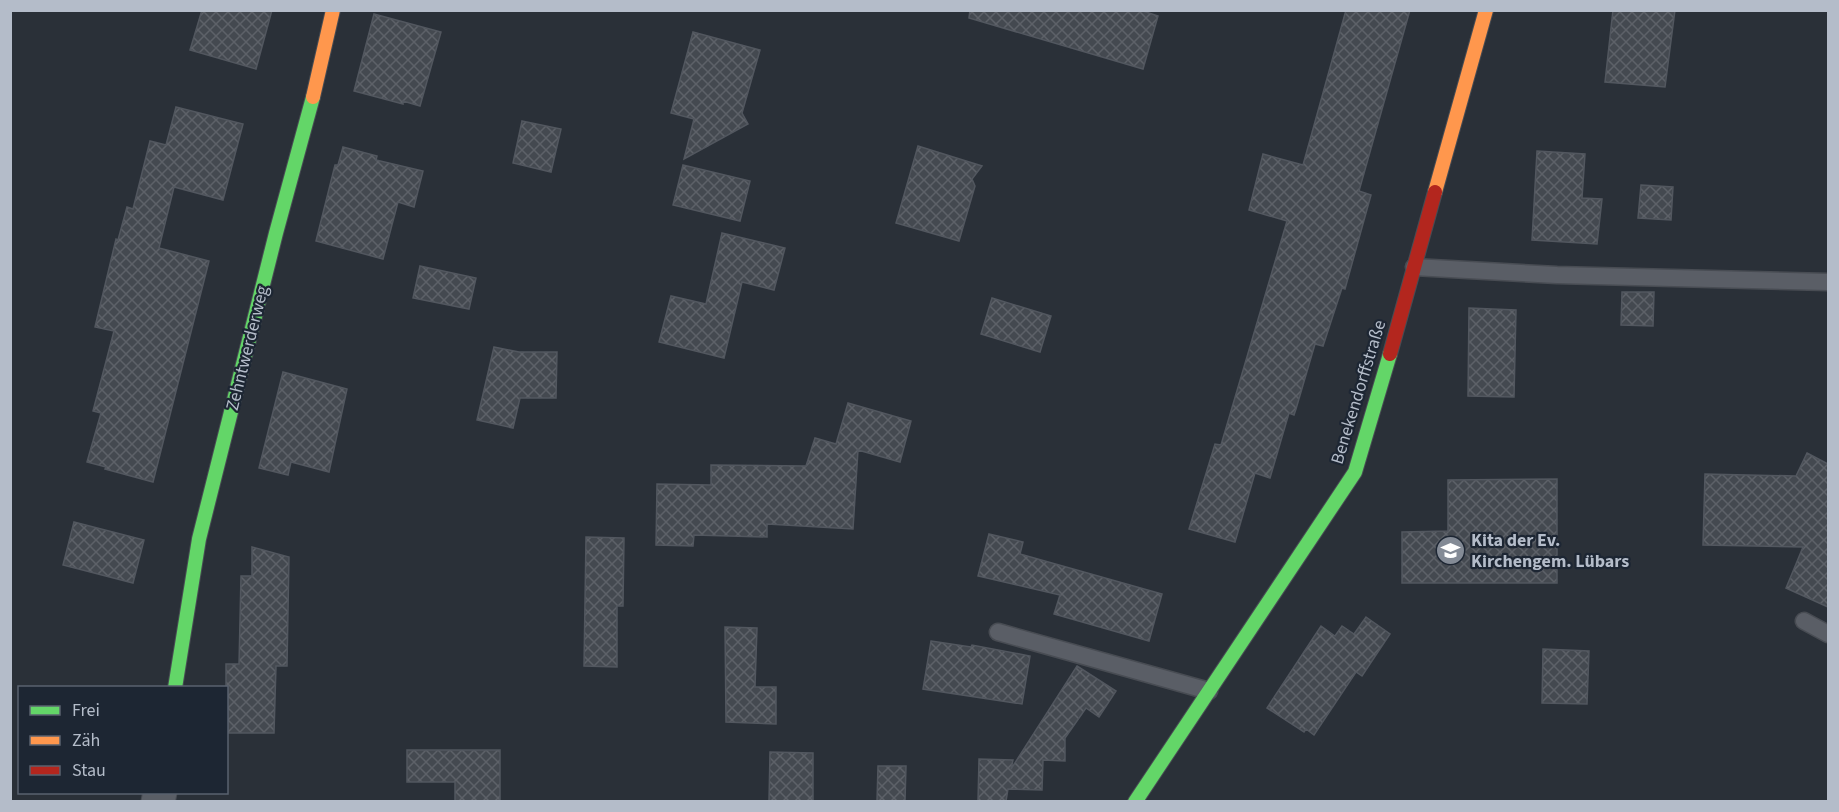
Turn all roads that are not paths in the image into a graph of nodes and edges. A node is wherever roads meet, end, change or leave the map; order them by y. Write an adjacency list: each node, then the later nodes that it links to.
1 (333, 10): 8 (street, Zehntwerderweg)
2 (1486, 10): 3 (street, Benekendorffstraße)
3 (1414, 267): 4 (lane); 9 (street, Benekendorffstraße)
4 (1828, 282)
5 (1804, 621): 7 (lane)
6 (998, 632): 9 (lane)
7 (1828, 634)
8 (175, 686)
9 (1209, 691): 10 (street, Benekendorffstraße)
10 (1135, 801)

